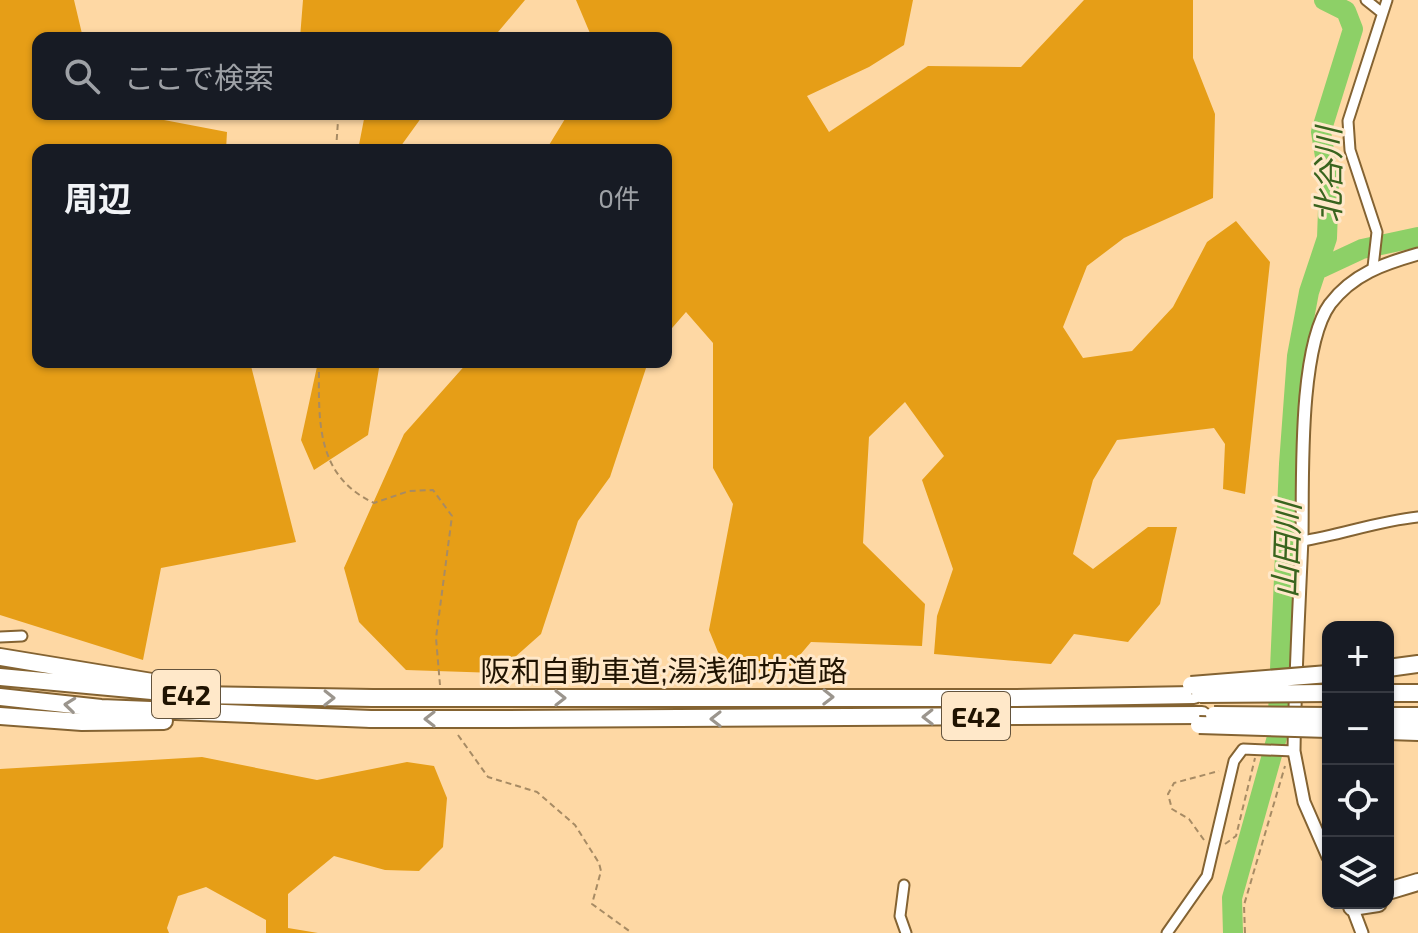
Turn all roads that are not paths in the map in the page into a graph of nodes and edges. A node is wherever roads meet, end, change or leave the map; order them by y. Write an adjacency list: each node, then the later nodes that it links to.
1 (1366, 0): 3 (street)
2 (1387, 0): 3 (street)
3 (1381, 12): 5 (street)
4 (1418, 254): 5 (street)
5 (1373, 263): 7 (street)
6 (1418, 517): 7 (street)
7 (1302, 541): 30 (street)
8 (22, 636): 9 (street)
9 (0, 637)
10 (0, 657): 20 (highway)
11 (1418, 664): 12 (highway)
12 (1394, 667)
13 (1322, 675): 15 (highway, bridge)
14 (0, 677): 20 (highway, 阪和自動車道;湯浅御坊道路 / E42)
15 (1192, 690): 16 (highway, bridge); 20 (highway, 阪和自動車道;湯浅御坊道路 / E42, one-way to 15, bridge)
16 (1322, 693)
17 (1394, 693): 18 (highway)
18 (1418, 693)
19 (0, 697): 25 (highway, 阪和自動車道;湯浅御坊道路 / E42, one-way to 19)
20 (294, 697)
21 (0, 716): 25 (highway)
22 (1322, 716): 26 (highway, 阪和自動車道;湯浅御坊道路 / E42, bridge)
23 (1394, 716): 24 (highway)
24 (1418, 716)
25 (269, 717): 26 (highway, 阪和自動車道;湯浅御坊道路 / E42, one-way to 25, bridge)
26 (1200, 720): 27 (highway, bridge)
27 (1322, 729)
28 (1394, 731): 29 (highway)
29 (1418, 732)
30 (1288, 751): 31 (street); 39 (street)
31 (1322, 843)
32 (1418, 882): 34 (highway)
33 (904, 885): 38 (street)
34 (1394, 889)
35 (1418, 892): 36 (highway)
36 (1394, 898)
37 (1355, 909): 40 (street)
38 (906, 933)
39 (1167, 933)
40 (1362, 933)

